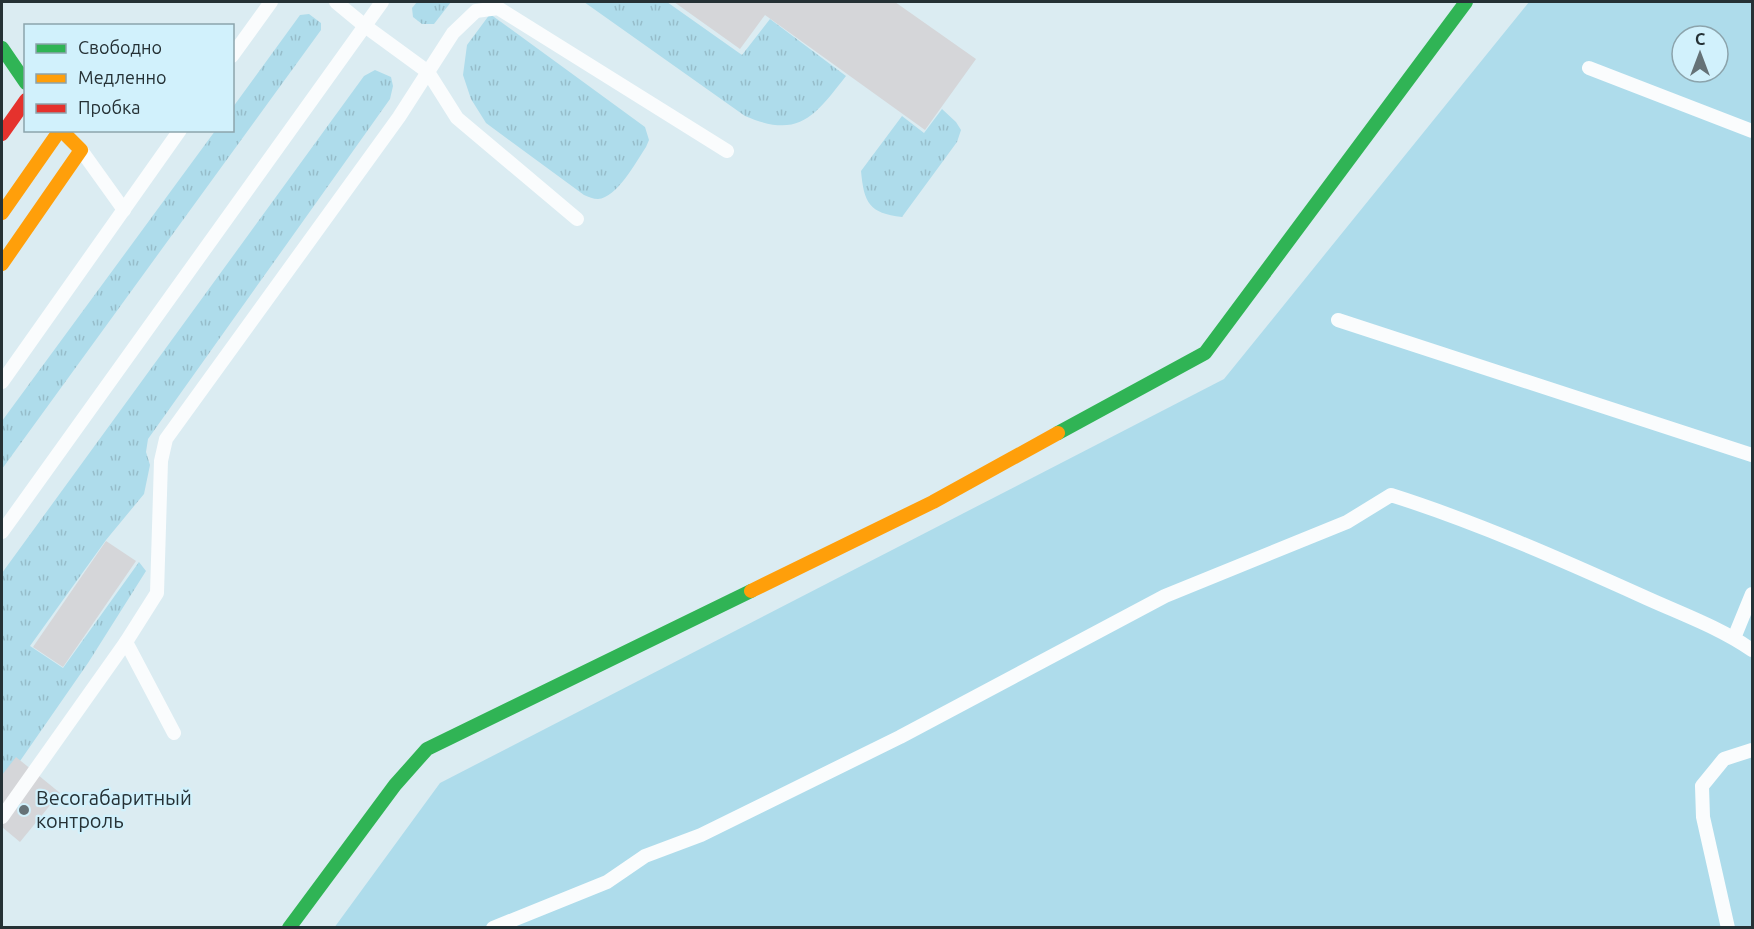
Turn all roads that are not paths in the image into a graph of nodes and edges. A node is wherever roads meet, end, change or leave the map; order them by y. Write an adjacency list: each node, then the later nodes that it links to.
1 (272, 2): 7 (lane)
2 (336, 2): 5 (lane)
3 (382, 2): 5 (lane)
4 (1466, 2): 36 (highway)
5 (365, 26): 10 (lane); 28 (lane)
6 (2, 48): 9 (highway)
7 (234, 53)
8 (1589, 68): 14 (lane)
9 (16, 70): 11 (highway); 12 (highway)
10 (428, 72): 20 (lane); 23 (lane); 31 (lane)
11 (24, 80)
12 (6, 84)
13 (24, 103): 18 (highway)
14 (1752, 131)
15 (59, 132): 22 (highway)
16 (62, 132): 19 (highway)
17 (179, 132): 21 (lane)
18 (2, 134)
19 (81, 150): 21 (lane); 24 (highway)
20 (727, 151)
21 (124, 210): 26 (lane)
22 (2, 213)
23 (577, 219)
24 (2, 264)
25 (1338, 320): 27 (lane)
26 (2, 382)
27 (1752, 455)
28 (2, 532)
29 (1752, 594): 30 (lane)
30 (1734, 638): 32 (lane); 37 (lane)
31 (126, 642): 33 (lane); 35 (lane)
32 (1752, 650)
33 (174, 733)
34 (1752, 750): 38 (lane)
35 (2, 817)
36 (289, 927)
37 (493, 927)
38 (1728, 927)

